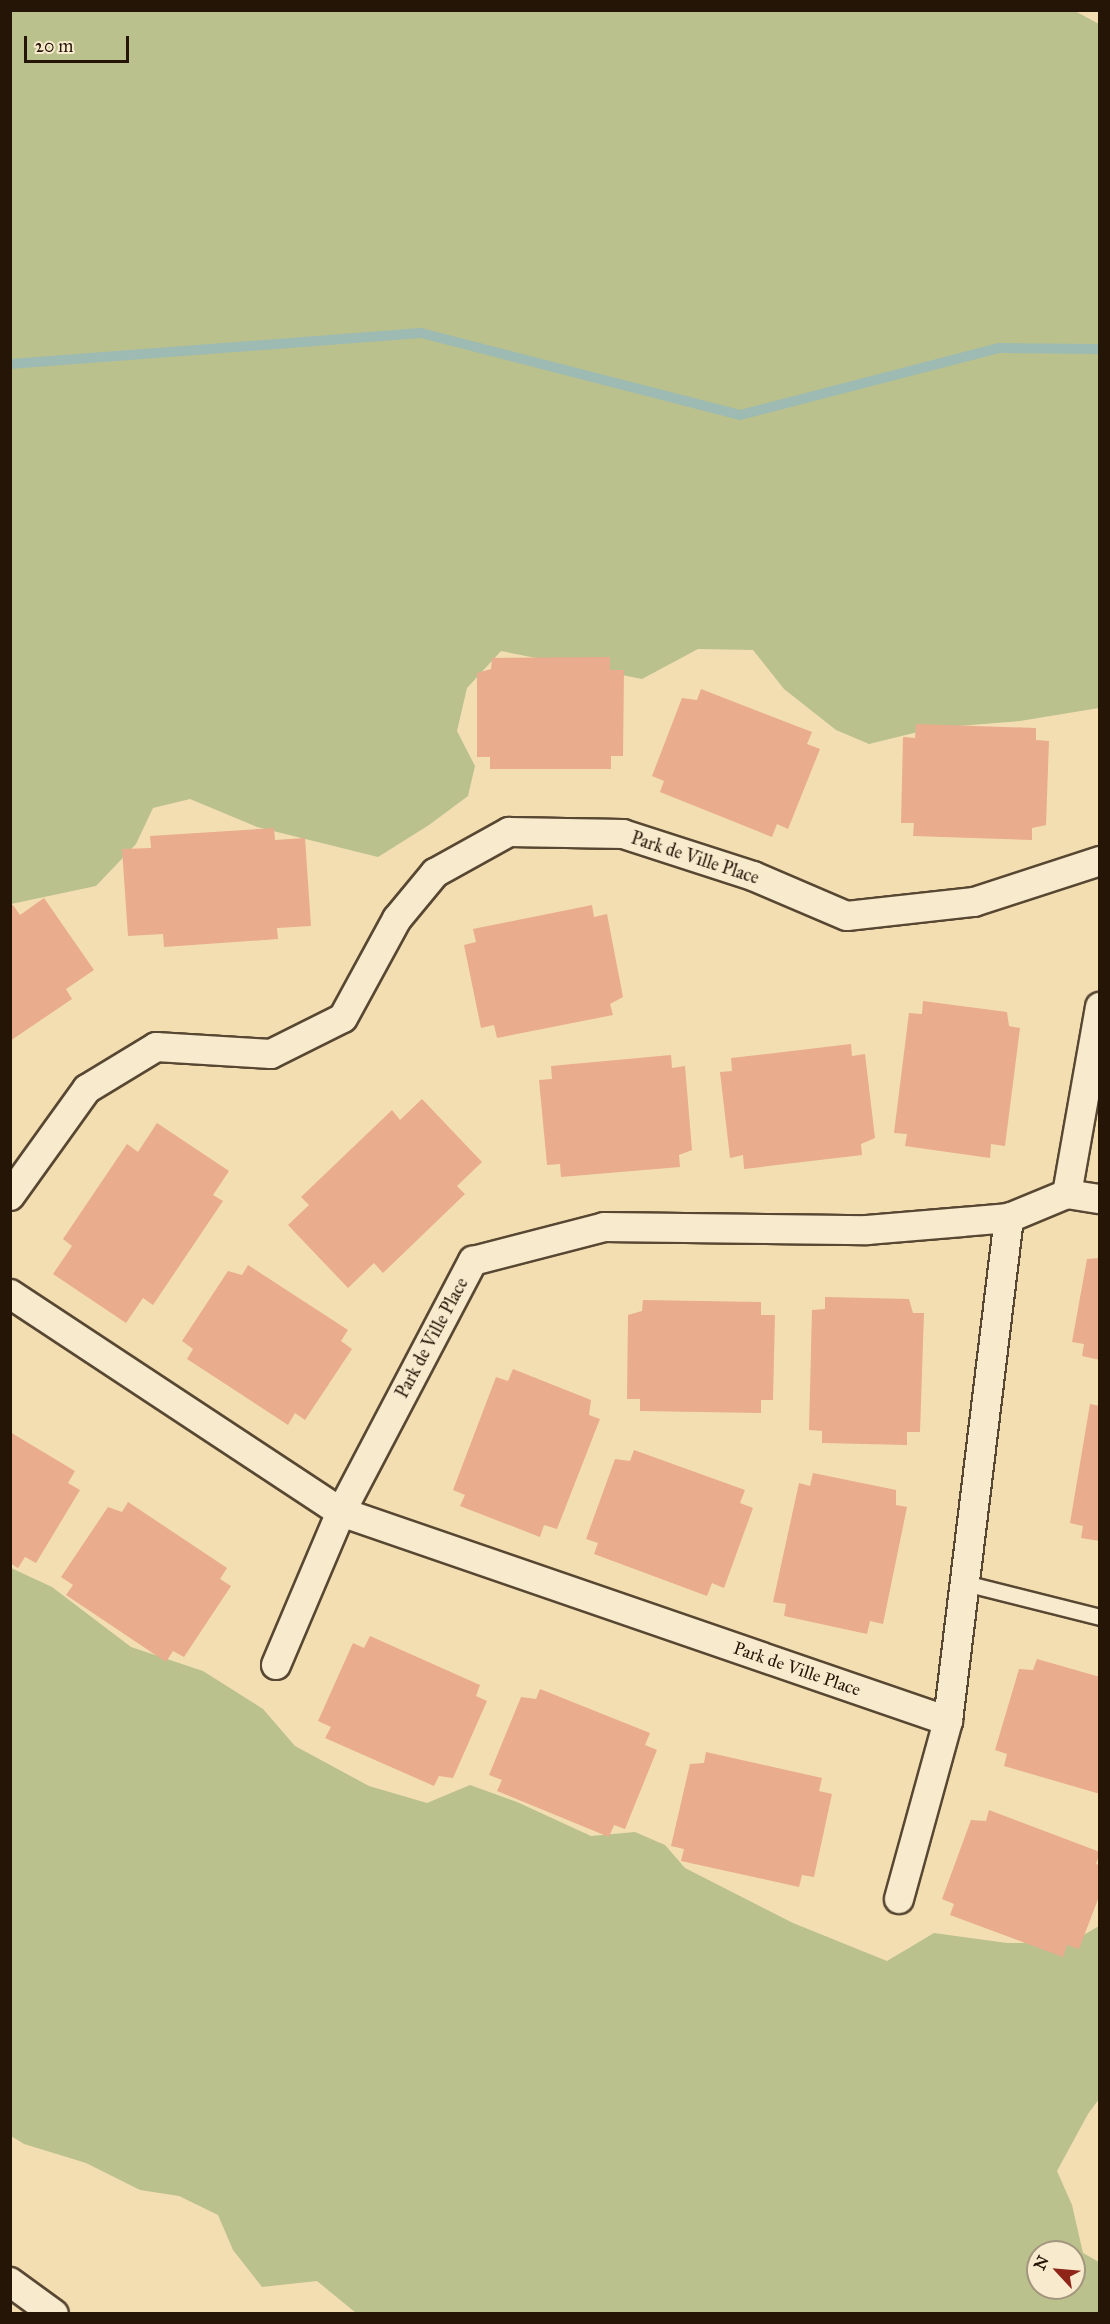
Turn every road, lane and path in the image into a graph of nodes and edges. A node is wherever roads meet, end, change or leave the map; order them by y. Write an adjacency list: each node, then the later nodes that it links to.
1 (1100, 861): 5 (street, Park de Ville Place)
2 (1099, 1008): 3 (street)
3 (1091, 1099): 4 (street)
4 (1067, 1194): 6 (street); 7 (street, Park de Ville Place)
5 (10, 1196)
6 (1100, 1199)
7 (1009, 1218): 9 (street, Park de Ville Place); 10 (street)
8 (10, 1294): 9 (street, Park de Ville Place)
9 (341, 1512): 12 (street, Park de Ville Place); 13 (street, Park de Ville Place)
10 (964, 1583): 11 (lane); 13 (street)
11 (1100, 1617)
12 (276, 1665)
13 (948, 1721): 14 (street)
14 (899, 1899)
15 (10, 2282): 16 (street)
16 (54, 2313)

